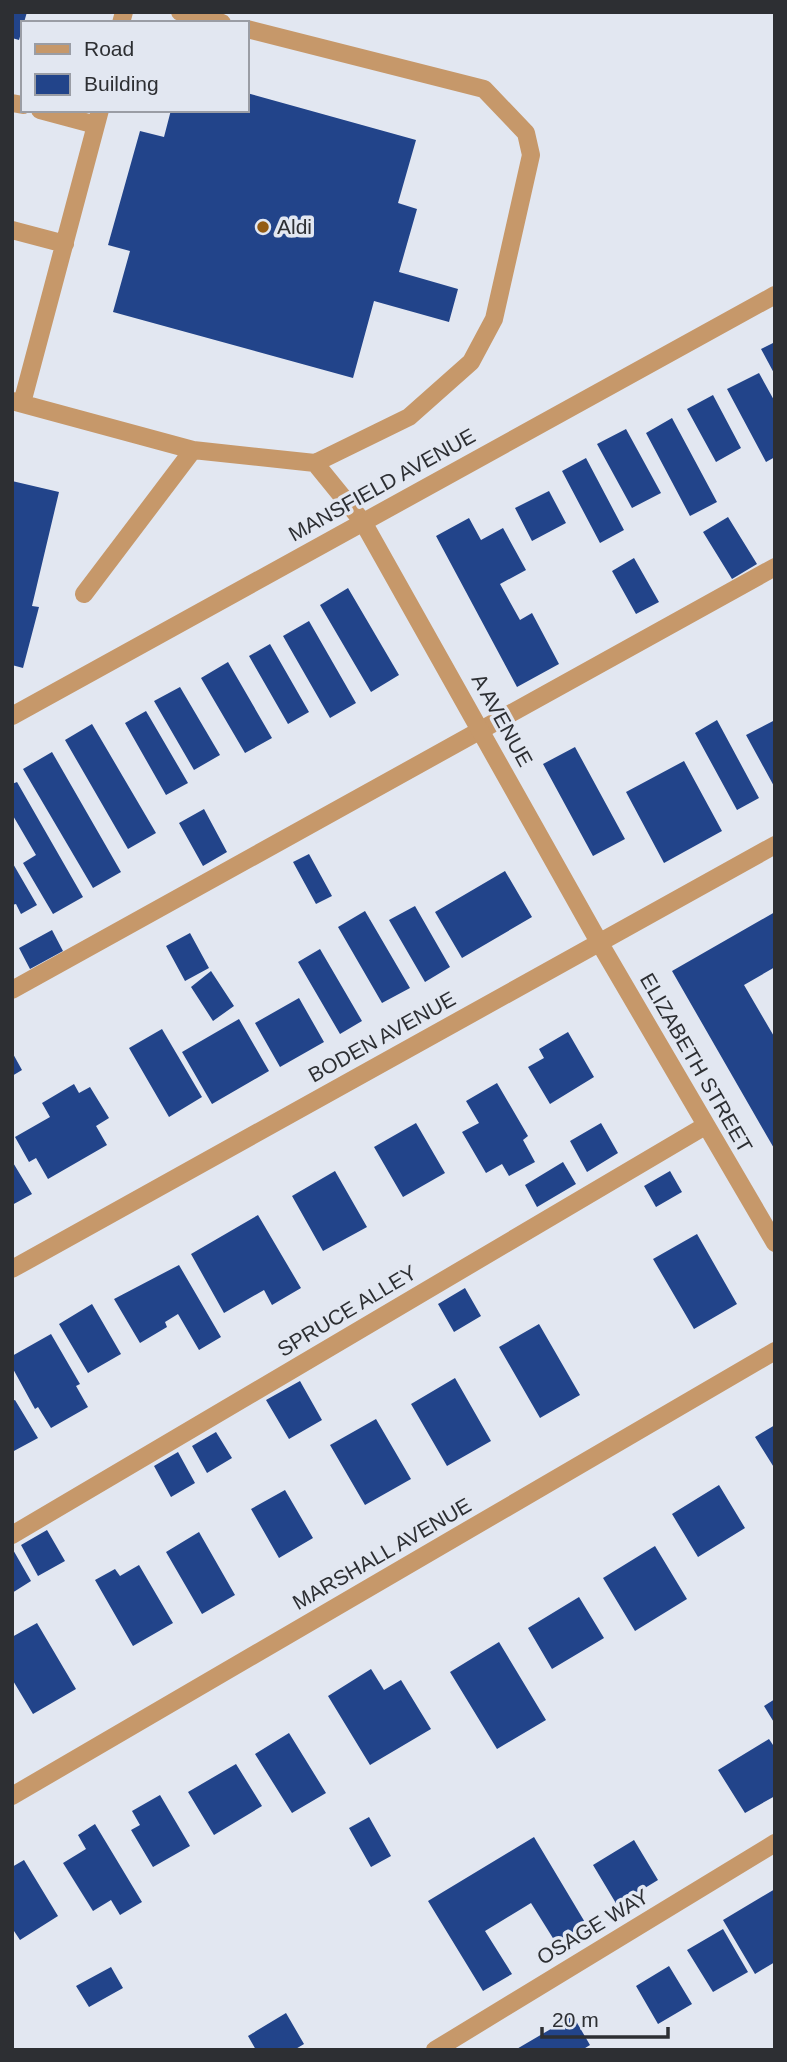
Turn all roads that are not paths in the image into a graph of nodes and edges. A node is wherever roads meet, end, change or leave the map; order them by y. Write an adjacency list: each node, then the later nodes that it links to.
1 (180, 12): 2 (street)
2 (214, 21)
3 (248, 29): 11 (street)
4 (54, 112): 5 (street)
5 (98, 118): 7 (street)
6 (12, 230): 7 (street)
7 (65, 244): 9 (street)
8 (775, 295): 12 (street, MANSFIELD AVENUE)
9 (17, 402): 10 (street)
10 (193, 450): 11 (street); 14 (street)
11 (315, 463): 12 (street, A AVENUE)
12 (363, 522): 15 (street, MANSFIELD AVENUE); 16 (street, A AVENUE)
13 (775, 567): 16 (street)
14 (83, 594)
15 (12, 716)
16 (482, 730): 18 (street, A AVENUE); 19 (street)
17 (775, 845): 18 (street, BODEN AVENUE)
18 (599, 942): 20 (street, ELIZABETH STREET); 22 (street, BODEN AVENUE)
19 (12, 990)
20 (705, 1126): 21 (street, ELIZABETH STREET); 24 (street, SPRUCE ALLEY)
21 (775, 1243)
22 (12, 1269)
23 (775, 1351): 25 (street, MARSHALL AVENUE)
24 (12, 1535)
25 (12, 1796)
26 (775, 1843): 27 (street, OSAGE WAY)
27 (435, 2050)

